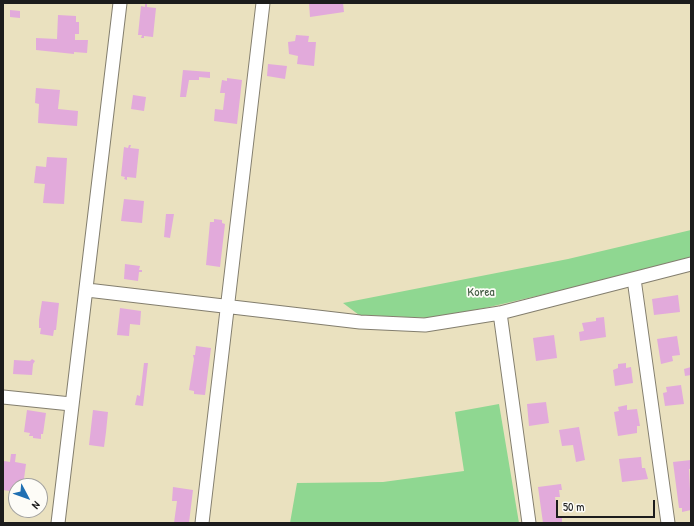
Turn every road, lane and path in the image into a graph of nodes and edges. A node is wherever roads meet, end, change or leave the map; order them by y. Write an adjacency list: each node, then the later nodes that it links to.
1 (120, 3): 5 (street)
2 (262, 3): 6 (street)
3 (691, 264): 4 (street)
4 (634, 279): 7 (street); 13 (street)
5 (87, 290): 6 (street); 9 (street)
6 (228, 305): 7 (street); 11 (street)
7 (500, 313): 12 (street)
8 (3, 397): 9 (street)
9 (71, 404): 10 (street)
10 (58, 523)
11 (202, 523)
12 (529, 523)
13 (668, 523)

